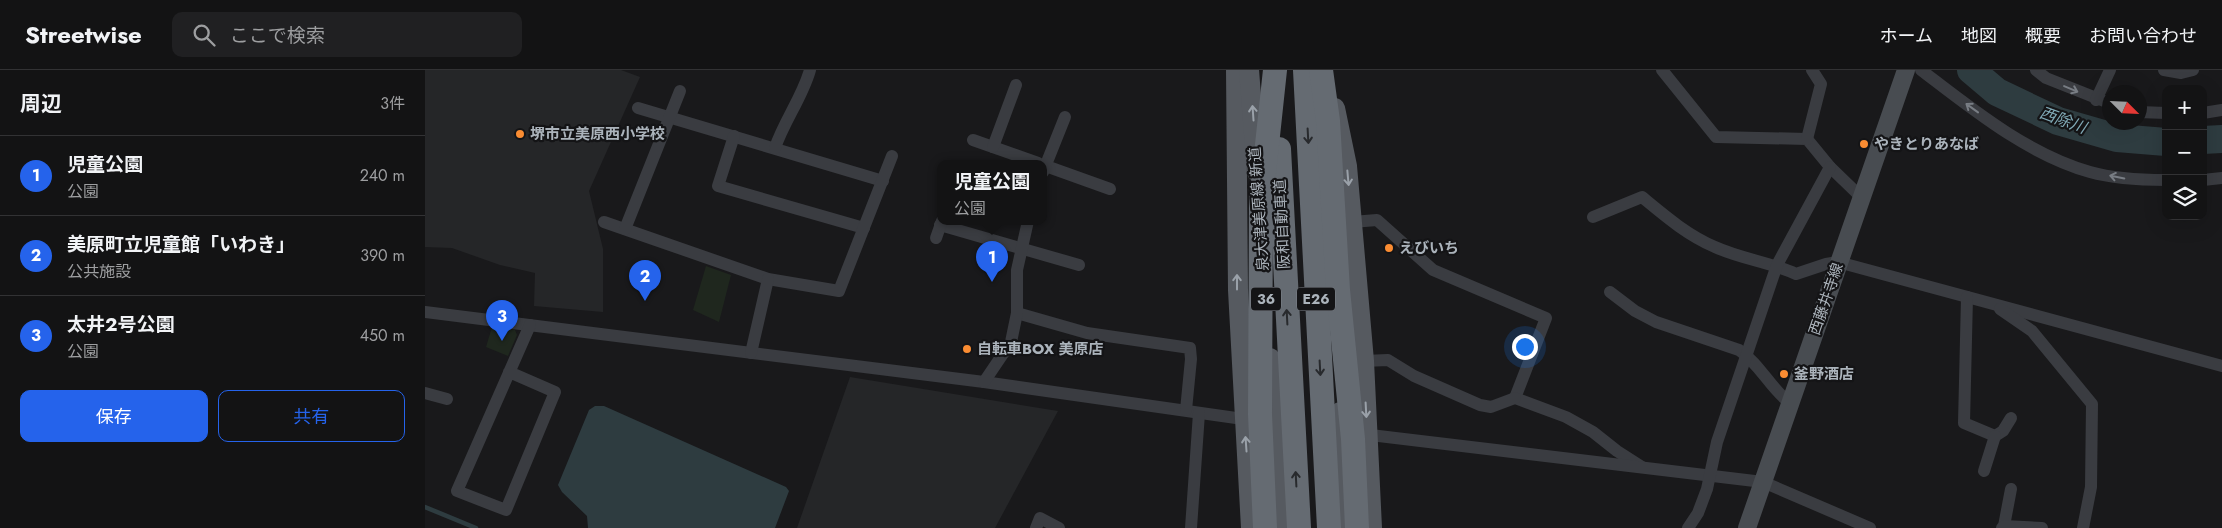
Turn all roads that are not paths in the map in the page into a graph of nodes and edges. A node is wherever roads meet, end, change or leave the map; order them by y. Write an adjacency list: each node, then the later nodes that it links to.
1 (810, 70): 30 (street)
2 (1236, 70): 75 (main road, 36, one-way to 2)
3 (1249, 70): 76 (main road, 泉大津美原線 新道 / 36, one-way to 3)
4 (1275, 70): 90 (highway, bridge); 92 (highway, 阪和自動車道 / E26, one-way to 4, bridge)
5 (1305, 70): 93 (highway, 阪和自動車道 / E26, one-way to 93, bridge)
6 (1662, 70): 27 (street)
7 (1811, 70): 27 (street)
8 (1906, 70): 41 (main road, 西藤井寺線)
9 (1921, 70): 37 (street, one-way to 9)
10 (2036, 70): 17 (street, one-way to 17)
11 (2110, 70): 17 (street)
12 (2164, 70): 13 (street)
13 (2193, 70)
14 (1326, 73): 44 (main road, one-way to 44); 77 (main road); 95 (highway, bridge)
15 (1017, 84): 29 (street)
16 (680, 91): 24 (street)
17 (2097, 100): 18 (street)
18 (2102, 101)
19 (638, 108): 24 (street)
20 (2222, 110): 21 (street)
21 (2207, 112)
22 (2147, 113): 23 (street)
23 (2162, 114)
24 (669, 117): 26 (street); 49 (street)
25 (1065, 117): 33 (street)
26 (734, 136): 30 (street); 48 (street)
27 (1807, 139): 34 (street)
28 (973, 140): 29 (street)
29 (993, 147): 32 (street)
30 (775, 148): 39 (street)
31 (893, 156): 39 (street)
32 (1025, 160)
33 (1045, 160)
34 (1831, 167): 41 (street); 54 (street)
35 (1047, 169): 40 (street)
36 (2222, 178): 38 (street)
37 (2162, 180)
38 (2207, 180)
39 (883, 181): 48 (street)
40 (1110, 189)
41 (1861, 197): 52 (main road, 西藤井寺線)
42 (1593, 217): 54 (street)
43 (604, 222): 49 (street)
44 (1352, 222): 64 (main road); 69 (street)
45 (940, 225): 50 (street)
46 (947, 225): 51 (street)
47 (1027, 225): 51 (street)
48 (864, 228): 55 (street)
49 (625, 229): 55 (street)
50 (936, 238)
51 (1021, 249): 53 (street); 60 (street)
52 (1839, 262): 54 (street); 57 (street); 71 (main road, 西藤井寺線)
53 (1079, 265)
54 (1777, 265): 63 (street)
55 (767, 279): 62 (street)
56 (1610, 292): 63 (street)
57 (1967, 297): 58 (street); 79 (street)
58 (1992, 304): 65 (street); 101 (street)
59 (425, 312): 61 (street)
60 (1017, 313): 67 (street); 72 (street)
61 (530, 325): 62 (street); 66 (street)
62 (751, 353): 67 (street)
63 (1747, 355): 71 (street); 82 (street)
64 (1364, 361): 69 (street); 78 (main road, one-way to 78)
65 (2222, 366)
66 (509, 372): 66 (street)
67 (984, 382): 72 (street)
68 (425, 392): 70 (street)
69 (1515, 398): 80 (street)
70 (447, 399)
71 (1790, 403): 83 (main road, 西藤井寺線)
72 (1186, 410): 73 (street)
73 (1199, 413): 75 (street); 88 (street)
74 (2011, 418): 79 (street)
75 (1244, 419): 76 (street); 89 (main road, 36, one-way to 75)
76 (1275, 424): 77 (street); 91 (main road, 泉大津美原線 新道 / 36)
77 (1341, 431): 78 (street); 94 (main road)
78 (1367, 434): 80 (street); 96 (main road)
79 (1995, 436): 81 (street)
80 (1646, 469): 82 (street)
81 (1984, 471)
82 (1711, 475): 83 (street); 97 (street)
83 (1763, 482): 98 (main road, 西藤井寺線); 99 (street)
84 (2011, 490): 85 (street)
85 (2003, 527): 100 (street)
86 (1036, 528): 87 (street)
87 (1059, 528)
88 (1191, 528)
89 (1251, 528)
90 (1265, 528)
91 (1278, 528)
92 (1299, 528)
93 (1329, 528)
94 (1345, 528)
95 (1357, 528)
96 (1372, 528)
97 (1688, 528)
98 (1747, 528)
99 (1869, 528)
100 (2042, 528)
101 (2083, 528)

